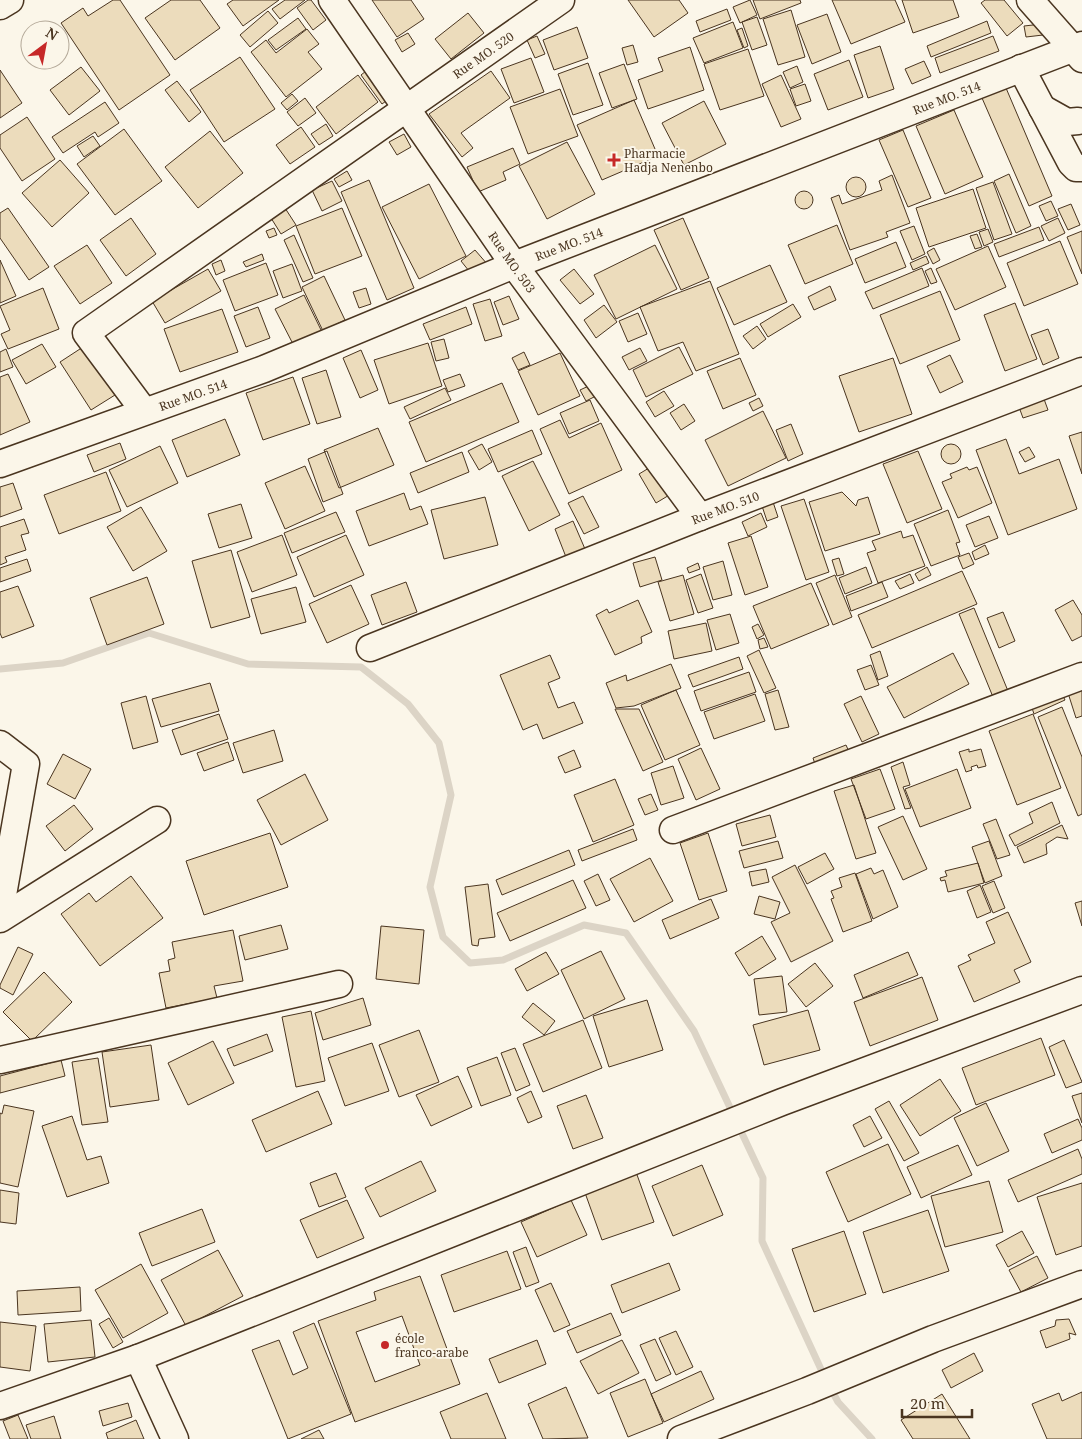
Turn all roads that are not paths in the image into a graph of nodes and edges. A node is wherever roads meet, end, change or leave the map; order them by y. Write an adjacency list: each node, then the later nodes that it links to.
1 (10, 0): 5 (street)
2 (332, 0): 8 (street, Rue MO. 503)
3 (562, 0): 8 (street, Rue MO. 520)
4 (1030, 0): 6 (street)
5 (0, 6)
6 (1079, 51): 7 (street, Rue MO. 514)
7 (1021, 68): 9 (street); 12 (street, Rue MO. 514)
8 (405, 108): 12 (street, Rue MO. 503); 14 (street, Rue MO. 520)
9 (1042, 108): 10 (street); 11 (street)
10 (1078, 121)
11 (1082, 168)
12 (514, 265): 14 (street, Rue MO. 514); 16 (street, Rue MO. 503)
13 (1082, 371): 16 (street, Rue MO. 510)
14 (144, 411): 15 (street, Rue MO. 514)
15 (0, 464)
16 (700, 517): 17 (street, Rue MO. 510)
17 (370, 648)
18 (1082, 676): 21 (street)
19 (0, 744): 22 (street)
20 (157, 820): 23 (street)
21 (673, 830)
22 (0, 912)
23 (0, 919)
24 (339, 984): 26 (street)
25 (1082, 990): 28 (street)
26 (0, 1060)
27 (1082, 1284): 31 (street)
28 (138, 1358): 29 (street); 30 (street)
29 (0, 1406)
30 (175, 1439)
31 (681, 1439)

